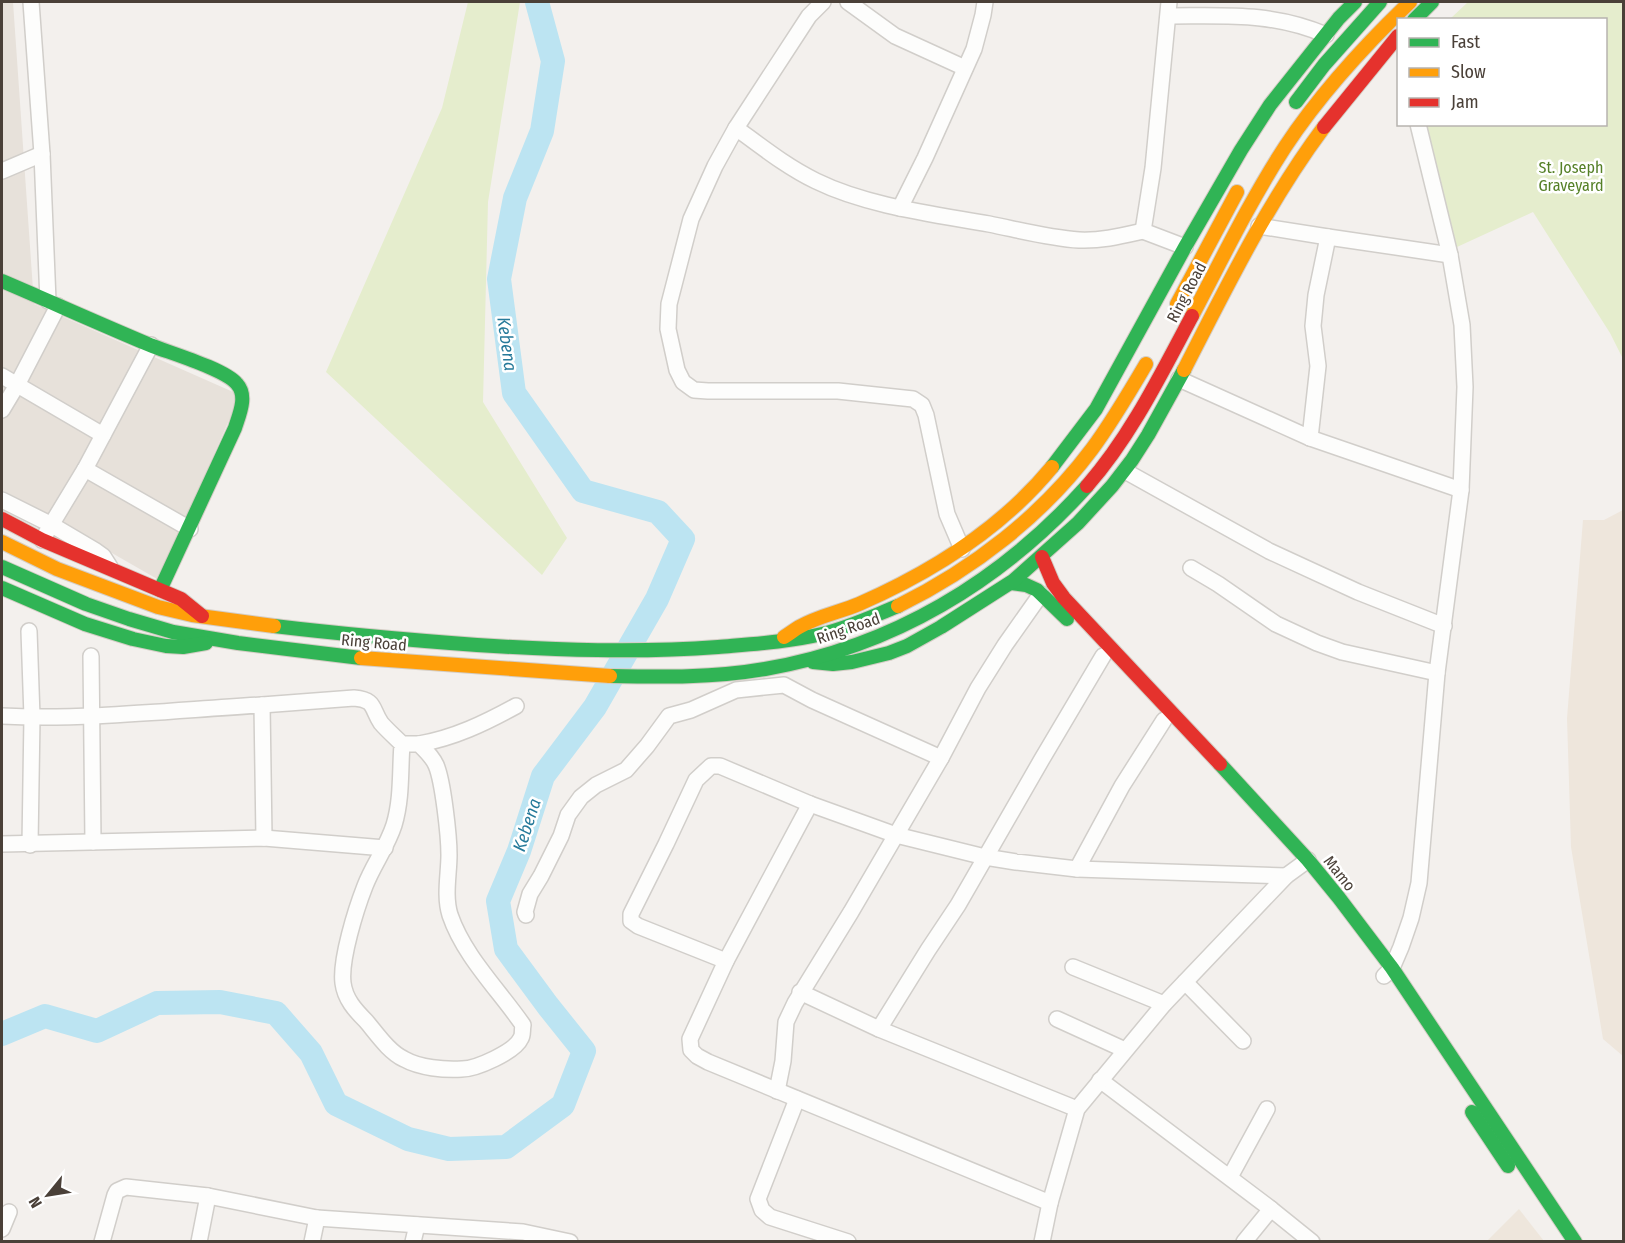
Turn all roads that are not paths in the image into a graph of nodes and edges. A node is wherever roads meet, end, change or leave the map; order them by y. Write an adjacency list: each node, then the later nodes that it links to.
1 (32, 2): 17 (street)
2 (824, 2): 16 (street)
3 (848, 2): 13 (street)
4 (985, 2): 13 (street)
5 (1354, 2): 11 (main road)
6 (1380, 2): 14 (main road)
7 (1410, 2): 62 (main road, Ring Road)
8 (1432, 2): 10 (main road)
9 (1169, 9): 11 (street); 22 (street)
10 (1416, 18)
11 (1326, 35): 24 (main road)
12 (1397, 41): 21 (main road)
13 (965, 68): 20 (street)
14 (1288, 112)
15 (1418, 126): 25 (street)
16 (736, 128): 20 (street); 46 (street)
17 (42, 154): 18 (street); 27 (street)
18 (2, 171)
19 (1247, 177): 28 (main road, Ring Road)
20 (900, 208): 22 (street)
21 (1259, 226): 23 (street); 32 (main road)
22 (1143, 231): 24 (street)
23 (1328, 237): 25 (street); 36 (street)
24 (1185, 247): 46 (main road)
25 (1450, 255): 39 (street)
26 (2, 281): 27 (main road)
27 (53, 304): 29 (main road); 33 (street)
28 (1168, 320)
29 (151, 345): 35 (street); 43 (main road)
30 (1152, 352): 59 (main road, Ring Road)
31 (2, 376): 33 (street)
32 (1179, 379): 36 (street); 38 (main road)
33 (16, 385): 34 (street); 35 (street)
34 (2, 410)
35 (103, 435): 37 (street)
36 (1310, 438): 39 (street)
37 (85, 469): 42 (street); 43 (street)
38 (1125, 471): 47 (main road); 56 (street)
39 (1461, 490): 56 (street)
40 (2, 500): 42 (street)
41 (2, 519): 44 (main road)
42 (52, 525): 44 (street); 50 (street)
43 (190, 529): 53 (main road)
44 (42, 540): 50 (main road)
45 (2, 542): 55 (main road, Ring Road)
46 (962, 549): 59 (main road)
47 (1042, 557): 51 (main road); 81 (main road, Mamo)
48 (2, 567): 58 (main road, Ring Road)
49 (1191, 568): 63 (street)
50 (112, 570): 53 (main road)
51 (1011, 583): 54 (main road); 62 (main road)
52 (2, 588): 58 (main road)
53 (160, 590): 55 (main road)
54 (1041, 594): 61 (main road); 72 (street)
55 (202, 616): 59 (main road, Ring Road)
56 (1444, 626): 63 (street)
57 (29, 631): 68 (street)
58 (218, 641): 62 (main road, Ring Road)
59 (775, 642)
60 (91, 656): 66 (street)
61 (1103, 656): 69 (main road); 80 (street)
62 (804, 661)
63 (1437, 673): 87 (street)
64 (262, 705): 66 (street); 70 (street); 75 (street)
65 (516, 706): 71 (street)
66 (91, 715): 68 (street); 76 (street)
67 (2, 716): 68 (street)
68 (32, 717): 78 (street)
69 (1164, 720): 81 (main road); 82 (street)
70 (402, 744): 71 (street); 79 (street)
71 (418, 744): 79 (street)
72 (941, 758): 74 (street); 84 (street)
73 (810, 804): 74 (street); 85 (street); 85 (street)
74 (896, 835): 80 (street); 89 (street)
75 (264, 838): 76 (street); 79 (street)
76 (93, 842): 78 (street)
77 (2, 844): 78 (street)
78 (30, 845)
79 (385, 848)
80 (986, 856): 82 (street); 92 (street)
81 (1304, 863): 83 (street); 87 (main road, Mamo)
82 (1077, 869): 83 (street)
83 (1286, 876): 88 (street)
84 (526, 915)
85 (726, 961): 96 (street)
86 (1073, 967): 90 (street)
87 (1388, 972): 100 (main road, Mamo)
88 (1185, 982): 90 (street); 93 (street)
89 (801, 992): 92 (street); 96 (street)
90 (1164, 1004): 94 (street)
91 (1058, 1019): 94 (street)
92 (879, 1029): 98 (street)
93 (1243, 1041)
94 (1125, 1050): 95 (street)
95 (1100, 1080): 98 (street); 101 (street)
96 (777, 1091): 97 (street)
97 (797, 1099): 103 (street); 115 (street)
98 (1077, 1109): 103 (street)
99 (1267, 1109): 101 (street)
100 (1509, 1157): 119 (main road); 120 (main road, Mamo)
101 (1230, 1177): 104 (street)
102 (208, 1196): 106 (street); 110 (street); 111 (street)
103 (1050, 1203): 116 (street)
104 (1271, 1209): 117 (street); 118 (street)
105 (9, 1212): 108 (street)
106 (317, 1218): 107 (street); 112 (street)
107 (417, 1225): 109 (street); 113 (street)
108 (2, 1229)
109 (522, 1237): 114 (street)
110 (102, 1242)
111 (199, 1242)
112 (312, 1242)
113 (414, 1242)
114 (570, 1242)
115 (848, 1242)
116 (1042, 1242)
117 (1244, 1242)
118 (1312, 1242)
119 (1561, 1242)
120 (1575, 1242)

